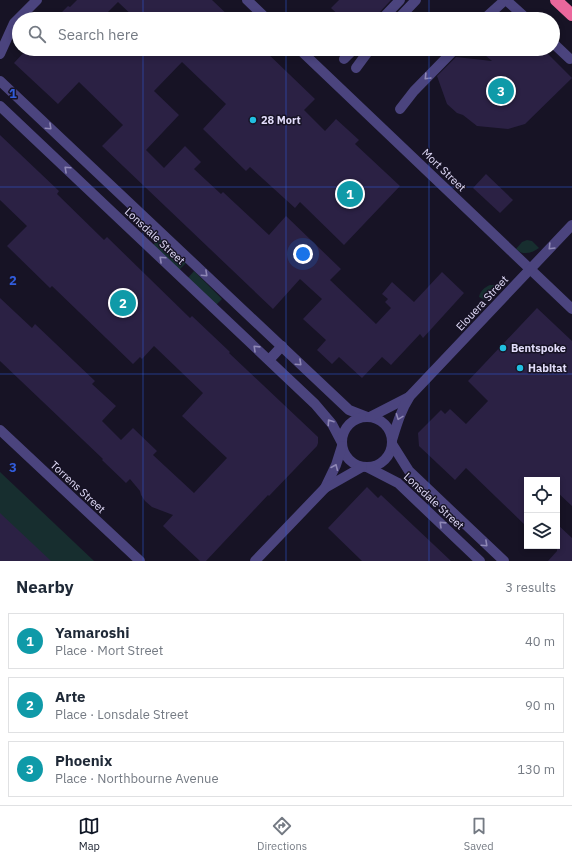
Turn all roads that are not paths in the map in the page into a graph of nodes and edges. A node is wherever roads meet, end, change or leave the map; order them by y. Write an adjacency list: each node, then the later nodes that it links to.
1 (37, 0): 7 (street)
2 (248, 0): 8 (street)
3 (400, 0): 9 (street)
4 (416, 0): 10 (street)
5 (505, 0): 11 (street); 12 (street)
6 (556, 0): 13 (highway)
7 (25, 12)
8 (260, 12)
9 (389, 12)
10 (405, 12)
11 (492, 12)
12 (518, 12)
13 (572, 15)
14 (12, 27): 16 (street)
15 (560, 50): 22 (street)
16 (0, 54)
17 (306, 56): 30 (street, Mort Street)
18 (347, 56): 21 (street)
19 (365, 56): 23 (street)
20 (448, 56): 26 (street, one-way to 26)
21 (344, 59)
22 (570, 59)
23 (356, 68)
24 (0, 81): 27 (street, Lonsdale Street)
25 (0, 106): 28 (street, Lonsdale Street)
26 (400, 109)
27 (37, 116): 28 (street); 32 (street, Lonsdale Street, one-way to 32)
28 (24, 129): 33 (street, Lonsdale Street, one-way to 28)
29 (572, 225): 30 (street, Elouera Street, one-way to 30)
30 (530, 269): 31 (street, Mort Street); 34 (street, Elouera Street)
31 (572, 309)
32 (282, 346): 33 (street); 35 (street, Lonsdale Street, one-way to 35)
33 (269, 360): 38 (street, Lonsdale Street, one-way to 33)
34 (410, 396): 35 (street, Elouera Street); 37 (street, Elouera Street, one-way to 37)
35 (369, 417): 37 (street); 38 (street)
36 (0, 430): 43 (street, Torrens Street)
37 (392, 442): 39 (street); 41 (street, Lonsdale Street)
38 (342, 445): 39 (street); 40 (street, one-way to 38)
39 (364, 467): 40 (street); 42 (street, Lonsdale Street, one-way to 39)
40 (325, 488): 44 (street)
41 (472, 531): 42 (street, Lonsdale Street); 46 (street, Lonsdale Street, one-way to 46)
42 (462, 543): 45 (street, Lonsdale Street)
43 (140, 561)
44 (255, 561)
45 (480, 561)
46 (504, 561)

